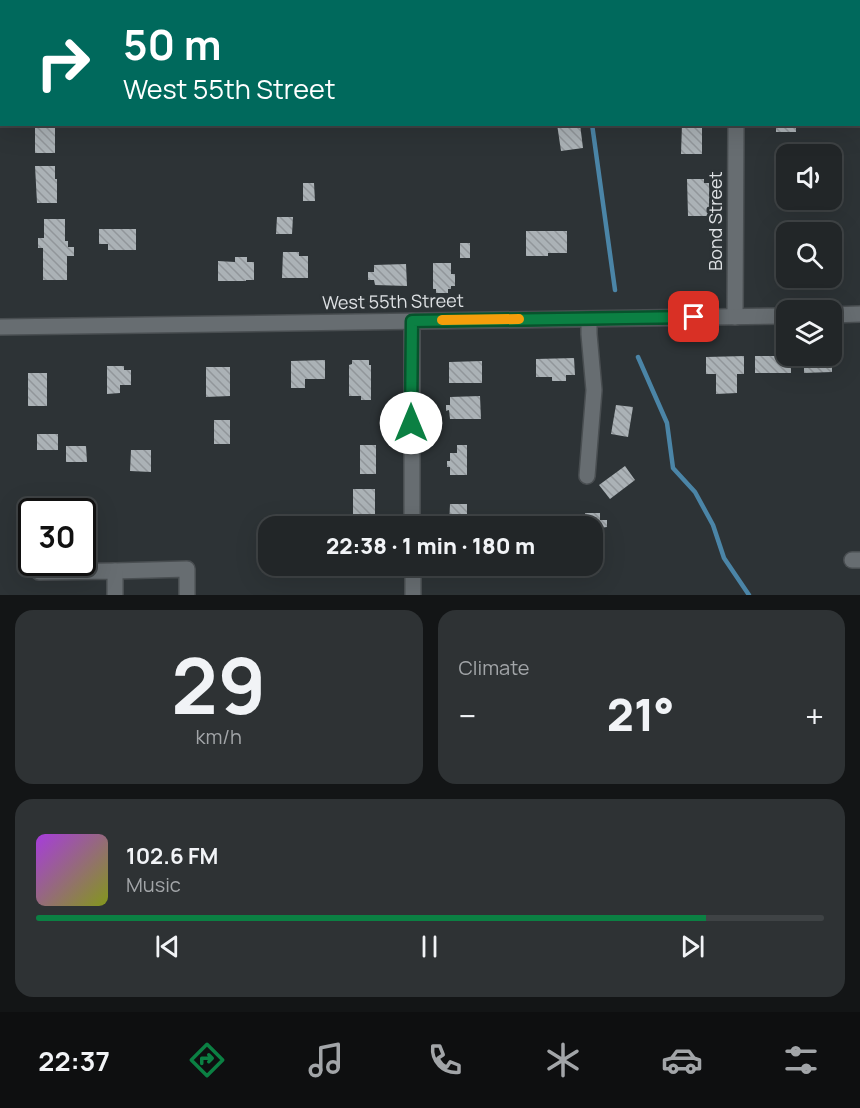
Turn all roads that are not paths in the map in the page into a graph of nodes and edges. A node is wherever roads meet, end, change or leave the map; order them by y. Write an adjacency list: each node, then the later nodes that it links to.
1 (736, 126): 5 (street, Bond Street)
2 (860, 314): 3 (street)
3 (842, 315)
4 (776, 316): 5 (street, West 55th Street)
5 (735, 317): 6 (street, West 55th Street)
6 (590, 319): 7 (street, West 55th Street); 9 (street)
7 (412, 321): 8 (street, West 55th Street); 10 (street)
8 (0, 327)
9 (587, 476)
10 (412, 516)
11 (96, 571): 12 (street)
12 (115, 571): 14 (street); 15 (street)
13 (413, 576): 16 (street)
14 (115, 595)
15 (187, 595)
16 (413, 595)

